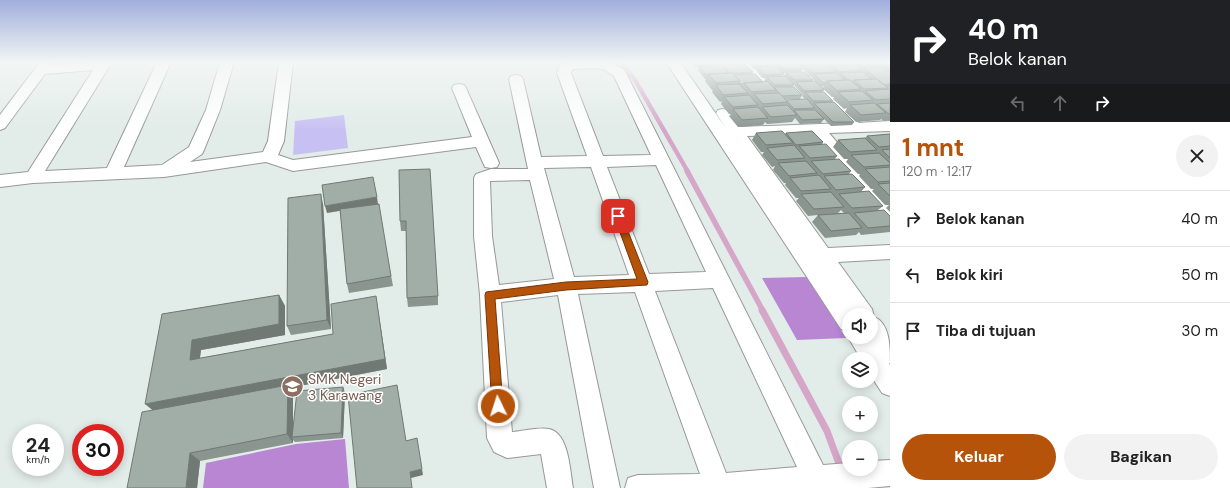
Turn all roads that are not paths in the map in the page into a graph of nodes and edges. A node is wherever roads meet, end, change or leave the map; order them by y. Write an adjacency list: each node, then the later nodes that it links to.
1 (30, 85): 15 (street)
2 (90, 85): 28 (street)
3 (154, 85): 27 (street)
4 (220, 85): 26 (street)
5 (283, 85): 21 (street)
6 (517, 85): 25 (street)
7 (568, 85): 23 (street)
8 (625, 85): 22 (street)
9 (691, 85): 19 (street)
10 (700, 85): 19 (street)
11 (763, 85): 14 (street)
12 (817, 85): 17 (street)
13 (459, 88): 20 (street)
14 (777, 101)
15 (0, 125)
16 (803, 125): 17 (street); 19 (street); 30 (street)
17 (858, 127): 18 (street)
18 (889, 127)
19 (728, 132): 32 (street)
20 (482, 141): 21 (street); 24 (street)
21 (270, 156): 26 (street)
22 (661, 160): 23 (street); 33 (street)
23 (598, 162): 25 (street); 34 (street)
24 (491, 163)
25 (536, 168): 35 (street); 36 (street)
26 (164, 171): 27 (street)
27 (113, 173): 28 (street)
28 (33, 177): 29 (street)
29 (0, 181)
30 (890, 216)
31 (890, 252): 32 (street)
32 (814, 256): 37 (street); 38 (street)
33 (719, 280): 34 (street); 44 (street)
34 (643, 282): 35 (street); 45 (street)
35 (566, 286): 36 (street); 47 (street)
36 (490, 295): 46 (street)
37 (858, 308)
38 (842, 309)
39 (878, 335): 41 (street)
40 (864, 344): 42 (street)
41 (890, 353)
42 (890, 385)
43 (890, 473): 44 (street)
44 (821, 479): 45 (street)
45 (718, 487): 48 (street)
46 (560, 488)
47 (607, 488)
48 (638, 488)

